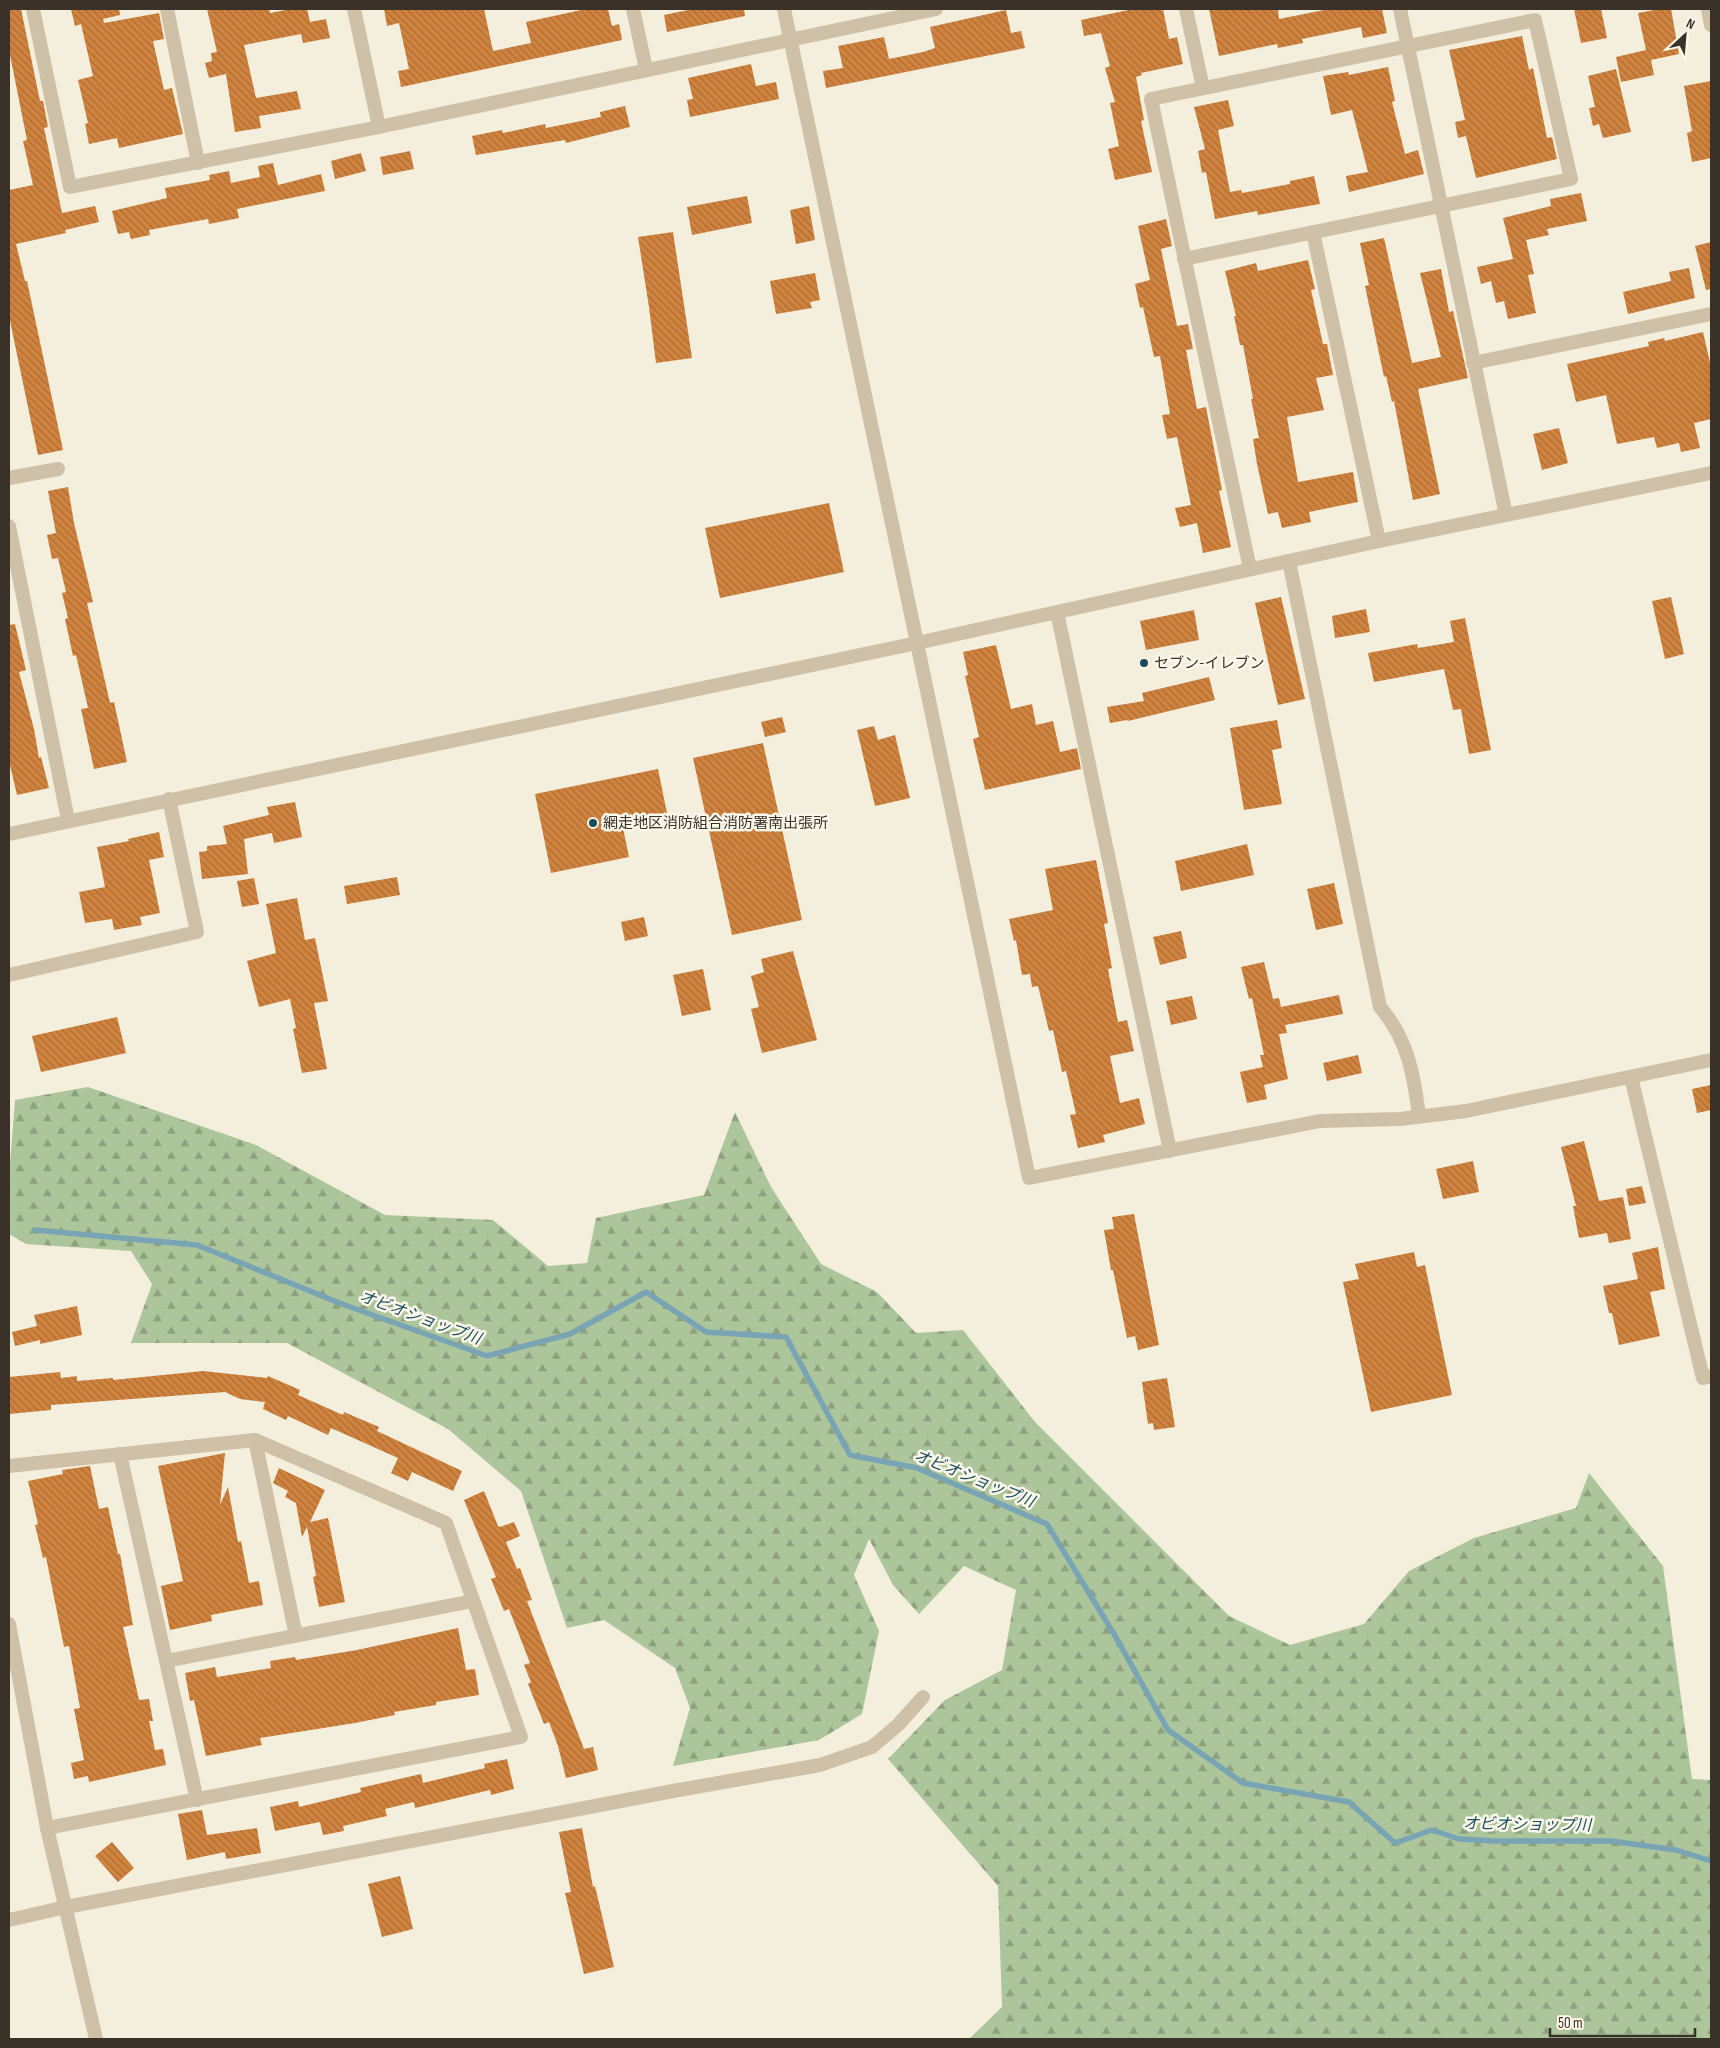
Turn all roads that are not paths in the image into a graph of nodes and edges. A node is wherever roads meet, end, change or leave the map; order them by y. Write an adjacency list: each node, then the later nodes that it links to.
1 (33, 9): 16 (street)
2 (166, 9): 16 (street)
3 (354, 9): 15 (street)
4 (634, 9): 13 (street)
5 (784, 9): 11 (street)
6 (936, 9): 11 (street)
7 (1186, 9): 14 (street)
8 (1400, 9): 12 (street)
9 (1708, 9): 10 (street)
10 (1711, 25)
11 (791, 40): 13 (street); 31 (street)
12 (1407, 46): 14 (street); 17 (street); 17 (street)
13 (646, 69): 15 (street)
14 (1203, 88): 19 (street)
15 (379, 126): 16 (street)
16 (198, 163)
17 (1440, 206): 18 (street); 21 (street)
18 (1313, 232): 19 (street); 27 (street)
19 (1184, 259): 29 (street)
20 (1711, 314): 21 (street)
21 (1473, 363): 25 (street)
22 (58, 469): 24 (street)
23 (1711, 472): 25 (street)
24 (9, 478)
25 (1506, 515): 27 (street)
26 (9, 526): 33 (street)
27 (1379, 541): 28 (street)
28 (1289, 561): 29 (street); 38 (street)
29 (1250, 569): 30 (street)
30 (1057, 612): 31 (street); 39 (street)
31 (917, 643): 32 (street); 39 (street)
32 (169, 799): 33 (street); 35 (street)
33 (68, 820): 34 (street)
34 (9, 834)
35 (9, 975)
36 (1711, 1060): 37 (street)
37 (1631, 1077): 38 (street); 40 (street)
38 (1419, 1116): 39 (street)
39 (1170, 1151)
40 (1711, 1376)
41 (255, 1440): 42 (street); 44 (street); 46 (street)
42 (120, 1454): 43 (street); 47 (street)
43 (9, 1466)
44 (473, 1601): 46 (street); 49 (street)
45 (9, 1624): 50 (street)
46 (296, 1636): 47 (street)
47 (166, 1661): 49 (street)
48 (923, 1697): 51 (street)
49 (197, 1800): 50 (street)
50 (47, 1828): 51 (street)
51 (66, 1907): 52 (street); 53 (street)
52 (9, 1920)
53 (96, 2039)

